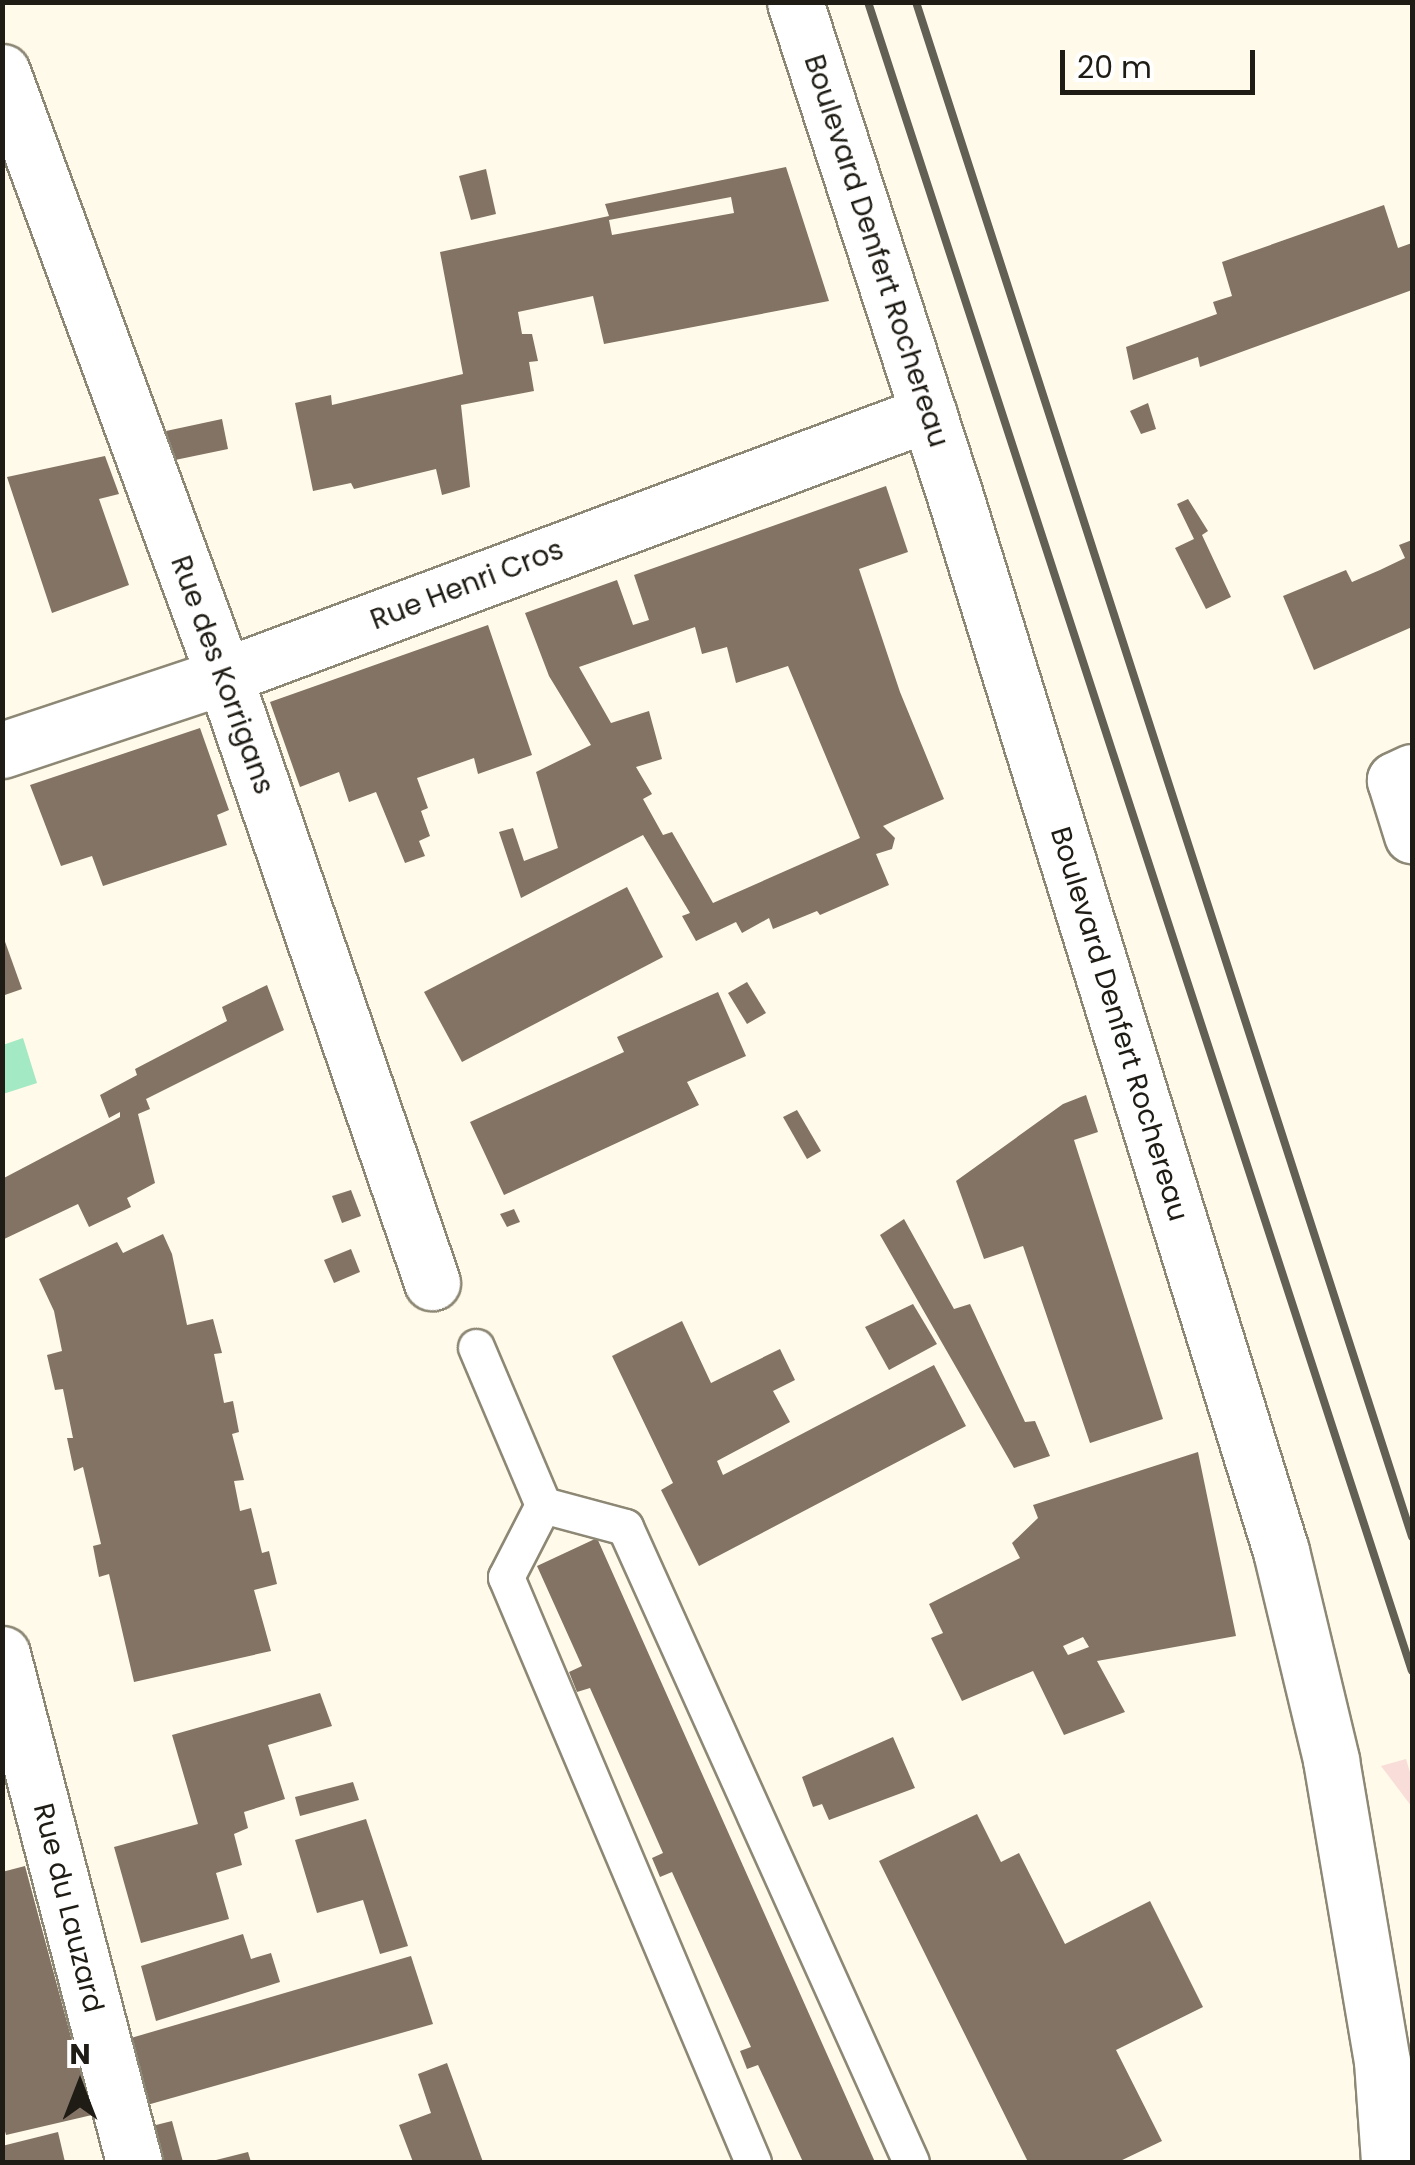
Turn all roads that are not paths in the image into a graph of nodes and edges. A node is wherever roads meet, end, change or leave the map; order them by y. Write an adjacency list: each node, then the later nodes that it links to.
1 (795, 2): 3 (street, Boulevard Denfert Rochereau)
2 (2, 72): 4 (street, Rue des Korrigans)
3 (929, 412): 4 (street, Rue Henri Cros); 12 (street, Boulevard Denfert Rochereau)
4 (224, 676): 5 (street, Rue Henri Cros); 8 (street, Rue des Korrigans)
5 (2, 750)
6 (1412, 772): 7 (street)
7 (1412, 835)
8 (432, 1282)
9 (476, 1348): 10 (lane)
10 (542, 1505): 15 (lane); 16 (lane)
11 (2, 1654): 14 (street, Rue du Lauzard)
12 (1382, 2061): 13 (street, Boulevard Denfert Rochereau); 17 (street, Boulevard Denfert Rochereau)
13 (1412, 2114)
14 (134, 2162)
15 (752, 2162)
16 (911, 2162)
17 (1389, 2162)

